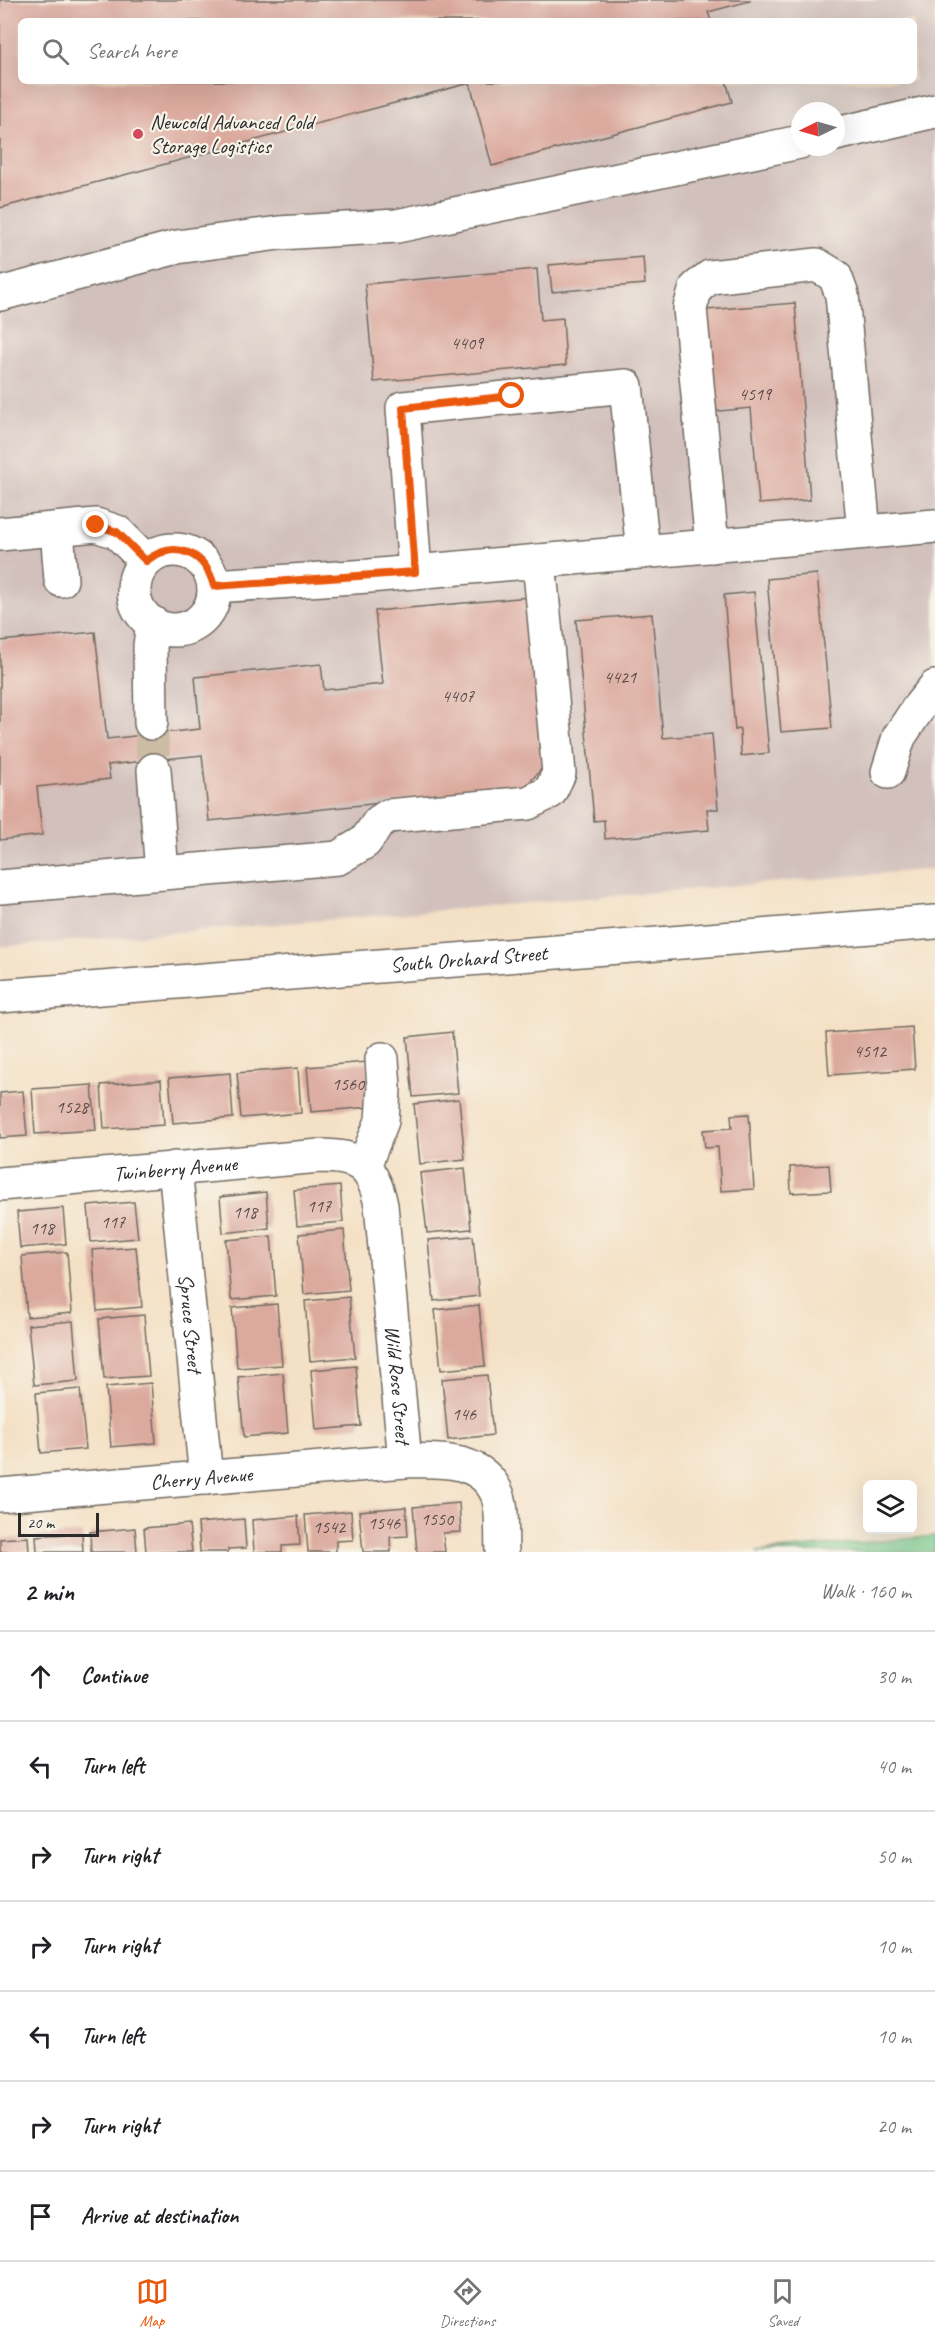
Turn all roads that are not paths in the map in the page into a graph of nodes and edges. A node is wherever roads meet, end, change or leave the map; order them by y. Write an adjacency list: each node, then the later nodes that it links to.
1 (935, 111): 2 (street)
2 (845, 132)
3 (791, 144): 4 (street)
4 (0, 294)
5 (935, 526): 7 (street)
6 (57, 530): 8 (street); 11 (street); 14 (street)
7 (864, 532): 9 (street); 9 (street)
8 (0, 534)
9 (712, 546): 10 (street)
10 (643, 552): 12 (street); 13 (street)
11 (146, 561): 15 (street); 16 (street)
12 (539, 561): 13 (street); 21 (street)
13 (415, 572): 15 (street)
14 (62, 580)
15 (214, 586): 16 (street)
16 (153, 623): 18 (street)
17 (935, 687): 20 (street)
18 (151, 723)
19 (154, 770): 21 (street)
20 (888, 772)
21 (162, 873): 22 (street)
22 (0, 886)
23 (935, 922): 24 (street, South Orchard Street)
24 (0, 996)
25 (382, 1059): 26 (street)
26 (357, 1163): 27 (street, Twinberry Avenue); 29 (street, Wild Rose Street)
27 (176, 1168): 28 (street, Twinberry Avenue); 30 (street, Spruce Street)
28 (0, 1184)
29 (405, 1461): 30 (street, Cherry Avenue); 32 (street, Wild Rose Street)
30 (206, 1478): 31 (street, Cherry Avenue)
31 (0, 1490)
32 (502, 1552)

